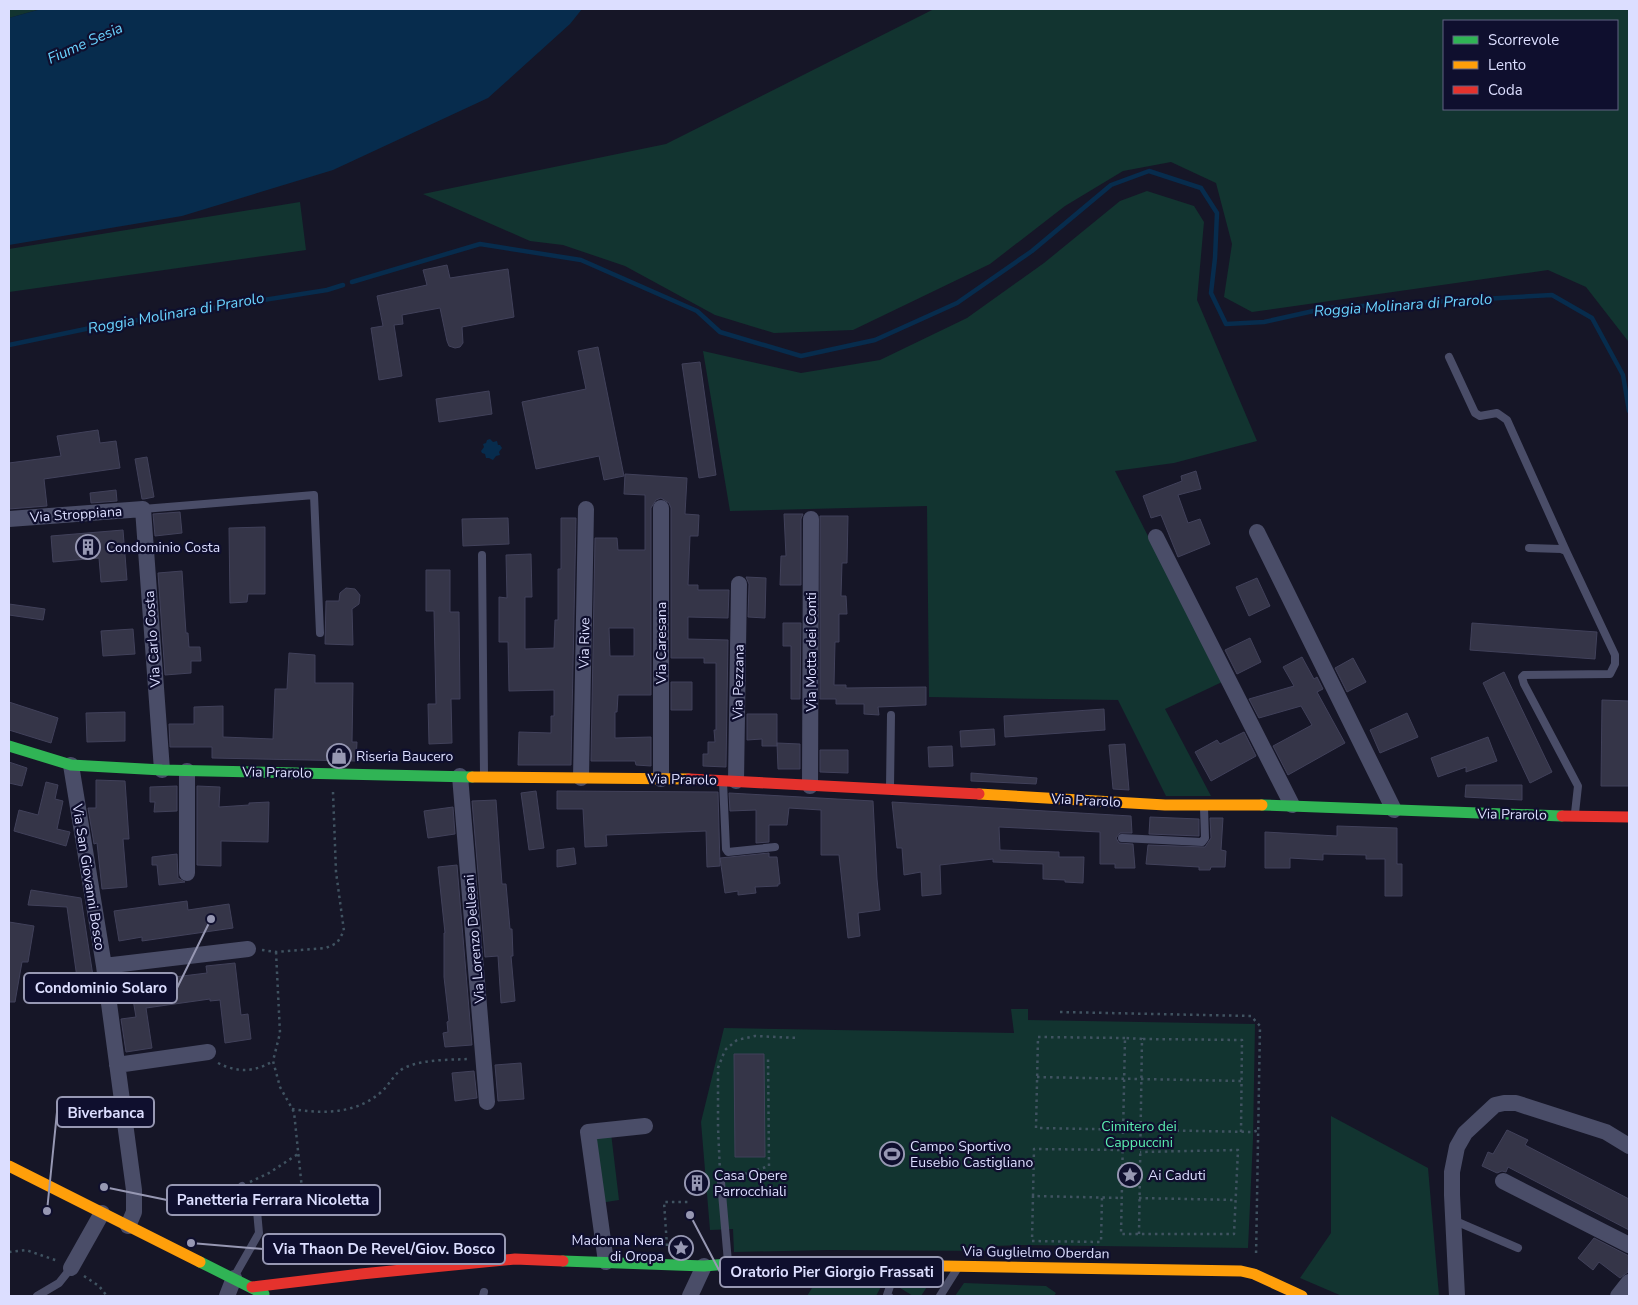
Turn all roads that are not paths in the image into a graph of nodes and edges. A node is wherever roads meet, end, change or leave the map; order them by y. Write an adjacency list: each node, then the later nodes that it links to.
1 (1449, 357): 10 (lane)
2 (661, 508): 22 (street, Via Caresana)
3 (143, 509): 6 (street, Via Stroppiana); 13 (lane); 17 (street, Via Carlo Costa)
4 (586, 509): 21 (street, Via Rive)
5 (811, 518): 24 (street, Via Motta dei Conti)
6 (9, 519)
7 (1257, 532): 28 (street)
8 (1156, 537): 27 (street)
9 (1529, 548): 10 (lane)
10 (1566, 551): 29 (lane)
11 (482, 555): 20 (lane)
12 (739, 584): 23 (street, Via Pezzana)
13 (320, 634)
14 (891, 715): 25 (lane)
15 (9, 746): 16 (street, Via Prarolo)
16 (71, 765): 17 (street, Via Prarolo); 35 (street, Via San Giovanni Bosco)
17 (162, 770): 18 (street, Via Prarolo)
18 (187, 771): 19 (street, Via Prarolo); 33 (street)
19 (460, 776): 20 (street, Via Prarolo); 38 (street, Via Lorenzo Delleani)
20 (484, 777): 21 (street, Via Prarolo)
21 (581, 778): 22 (street, Via Prarolo)
22 (661, 779): 23 (street, Via Prarolo)
23 (729, 780): 24 (street, Via Prarolo); 32 (lane)
24 (810, 786): 25 (street, Via Prarolo)
25 (890, 789): 26 (street, Via Prarolo)
26 (1204, 805): 27 (street, Via Prarolo); 31 (lane)
27 (1292, 805): 28 (street, Via Prarolo)
28 (1394, 810): 29 (street, Via Prarolo)
29 (1574, 816): 30 (street, Via Prarolo)
30 (1629, 816)
31 (1122, 838)
32 (775, 847)
33 (187, 873)
34 (248, 949): 35 (street)
35 (104, 966): 37 (street, Via San Giovanni Bosco)
36 (204, 1052): 37 (street)
37 (117, 1065): 47 (street, Via San Giovanni Bosco)
38 (488, 1102)
39 (646, 1126): 50 (street)
40 (1629, 1146): 46 (street)
41 (10, 1170): 45 (street)
42 (1503, 1181): 48 (street)
43 (721, 1182): 51 (lane)
44 (242, 1186): 56 (lane)
45 (102, 1213): 47 (street); 55 (street)
46 (1453, 1220): 49 (lane); 66 (street)
47 (128, 1226): 56 (street)
48 (1629, 1245)
49 (1518, 1248)
50 (606, 1262): 53 (street, Via Guglielmo Oberdan); 58 (street, Via Guglielmo Oberdan)
51 (728, 1264): 52 (street, Via Guglielmo Oberdan); 53 (street, Via Guglielmo Oberdan)
52 (898, 1265): 54 (street, Via Guglielmo Oberdan); 63 (lane)
53 (704, 1266): 62 (street)
54 (959, 1266): 64 (lane); 65 (street, Via Guglielmo Oberdan)
55 (71, 1268): 59 (lane)
56 (234, 1278): 58 (street); 60 (street)
57 (1629, 1282): 67 (street)
58 (252, 1287): 61 (street)
59 (37, 1296)
60 (227, 1296)
61 (270, 1296)
62 (690, 1296)
63 (889, 1296)
64 (940, 1296)
65 (1302, 1296)
66 (1457, 1296)
67 (1618, 1296)

